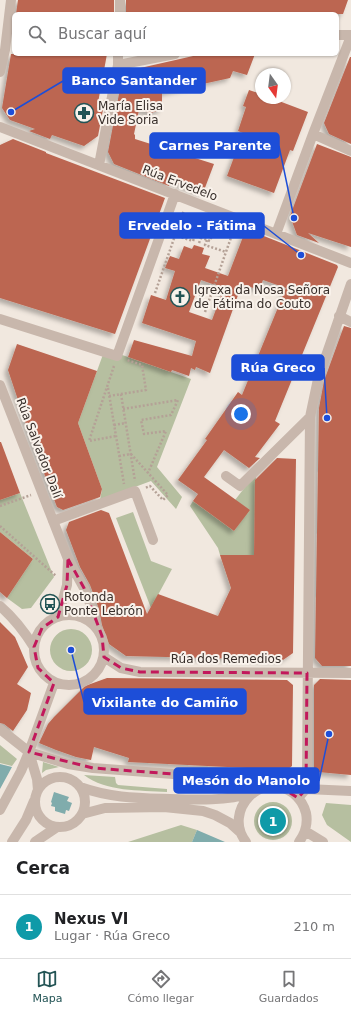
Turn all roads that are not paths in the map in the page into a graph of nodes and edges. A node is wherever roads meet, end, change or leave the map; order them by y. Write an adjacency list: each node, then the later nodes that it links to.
1 (11, 0): 9 (street)
2 (120, 0): 3 (street)
3 (120, 12)
4 (339, 36): 5 (street)
5 (351, 36): 11 (street)
6 (118, 56): 8 (street)
7 (165, 56): 8 (street)
8 (118, 65): 13 (street)
9 (0, 72)
10 (0, 127): 13 (street, Rúa Ervedelo)
11 (313, 134): 12 (street); 15 (street)
12 (351, 151)
13 (99, 165): 14 (street, Rúa Ervedelo)
14 (175, 194): 15 (street, Rúa Ervedelo); 19 (street)
15 (276, 234): 16 (street, Rúa Ervedelo)
16 (351, 263)
17 (351, 284): 18 (street)
18 (339, 316): 20 (street); 22 (street)
19 (0, 319)
20 (351, 322)
21 (0, 385): 24 (street, Rúa Salvador Dalí)
22 (310, 417): 23 (street); 32 (street)
23 (226, 476)
24 (53, 521): 25 (street); 26 (street, Rúa Salvador Dalí)
25 (153, 540)
26 (68, 559): 28 (street, Rúa Salvador Dalí); 29 (street, Rúa Salvador Dalí)
27 (0, 606): 30 (street)
28 (58, 617): 29 (street); 30 (street)
29 (96, 627): 31 (street)
30 (34, 647): 34 (street)
31 (104, 657): 32 (street, Rúa dos Remedios); 34 (street)
32 (308, 673): 33 (street, Rúa dos Remedios); 41 (street)
33 (351, 673)
34 (54, 683): 36 (street)
35 (0, 729): 36 (street)
36 (29, 752): 37 (street); 44 (street); 46 (street)
37 (72, 764): 38 (street); 40 (street)
38 (68, 778): 39 (street); 44 (street)
39 (80, 786): 43 (street); 47 (street)
40 (271, 786): 43 (street); 45 (street)
41 (306, 789): 42 (street); 45 (street)
42 (351, 791)
43 (252, 793): 50 (street)
44 (36, 795): 48 (street); 51 (street)
45 (298, 798): 49 (street)
46 (0, 810)
47 (82, 814): 48 (street); 50 (street)
48 (57, 827): 52 (street)
49 (305, 831): 54 (street); 55 (street)
50 (240, 832): 53 (street)
51 (12, 842)
52 (35, 842)
53 (246, 842)
54 (299, 842)
55 (323, 842)

